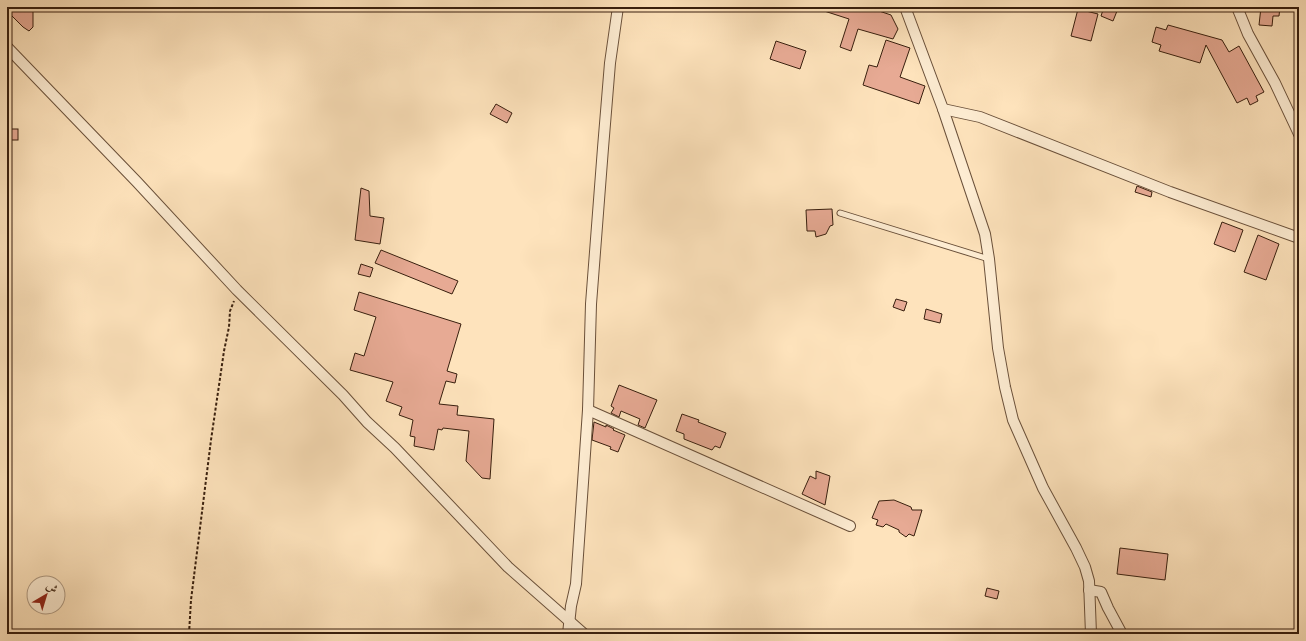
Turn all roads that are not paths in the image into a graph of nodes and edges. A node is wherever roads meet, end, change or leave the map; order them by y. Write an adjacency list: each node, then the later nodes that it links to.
1 (618, 7): 10 (street)
2 (905, 7): 5 (street)
3 (1237, 7): 6 (street)
4 (7, 47): 13 (street)
5 (943, 109): 8 (street); 9 (street)
6 (1299, 134)
7 (840, 213): 9 (lane)
8 (1299, 238)
9 (989, 259): 12 (street)
10 (588, 410): 11 (street); 13 (street)
11 (850, 526)
12 (1089, 590): 16 (street); 17 (street)
13 (569, 622): 14 (street); 15 (street)
14 (568, 634)
15 (584, 634)
16 (1091, 634)
17 (1122, 634)

